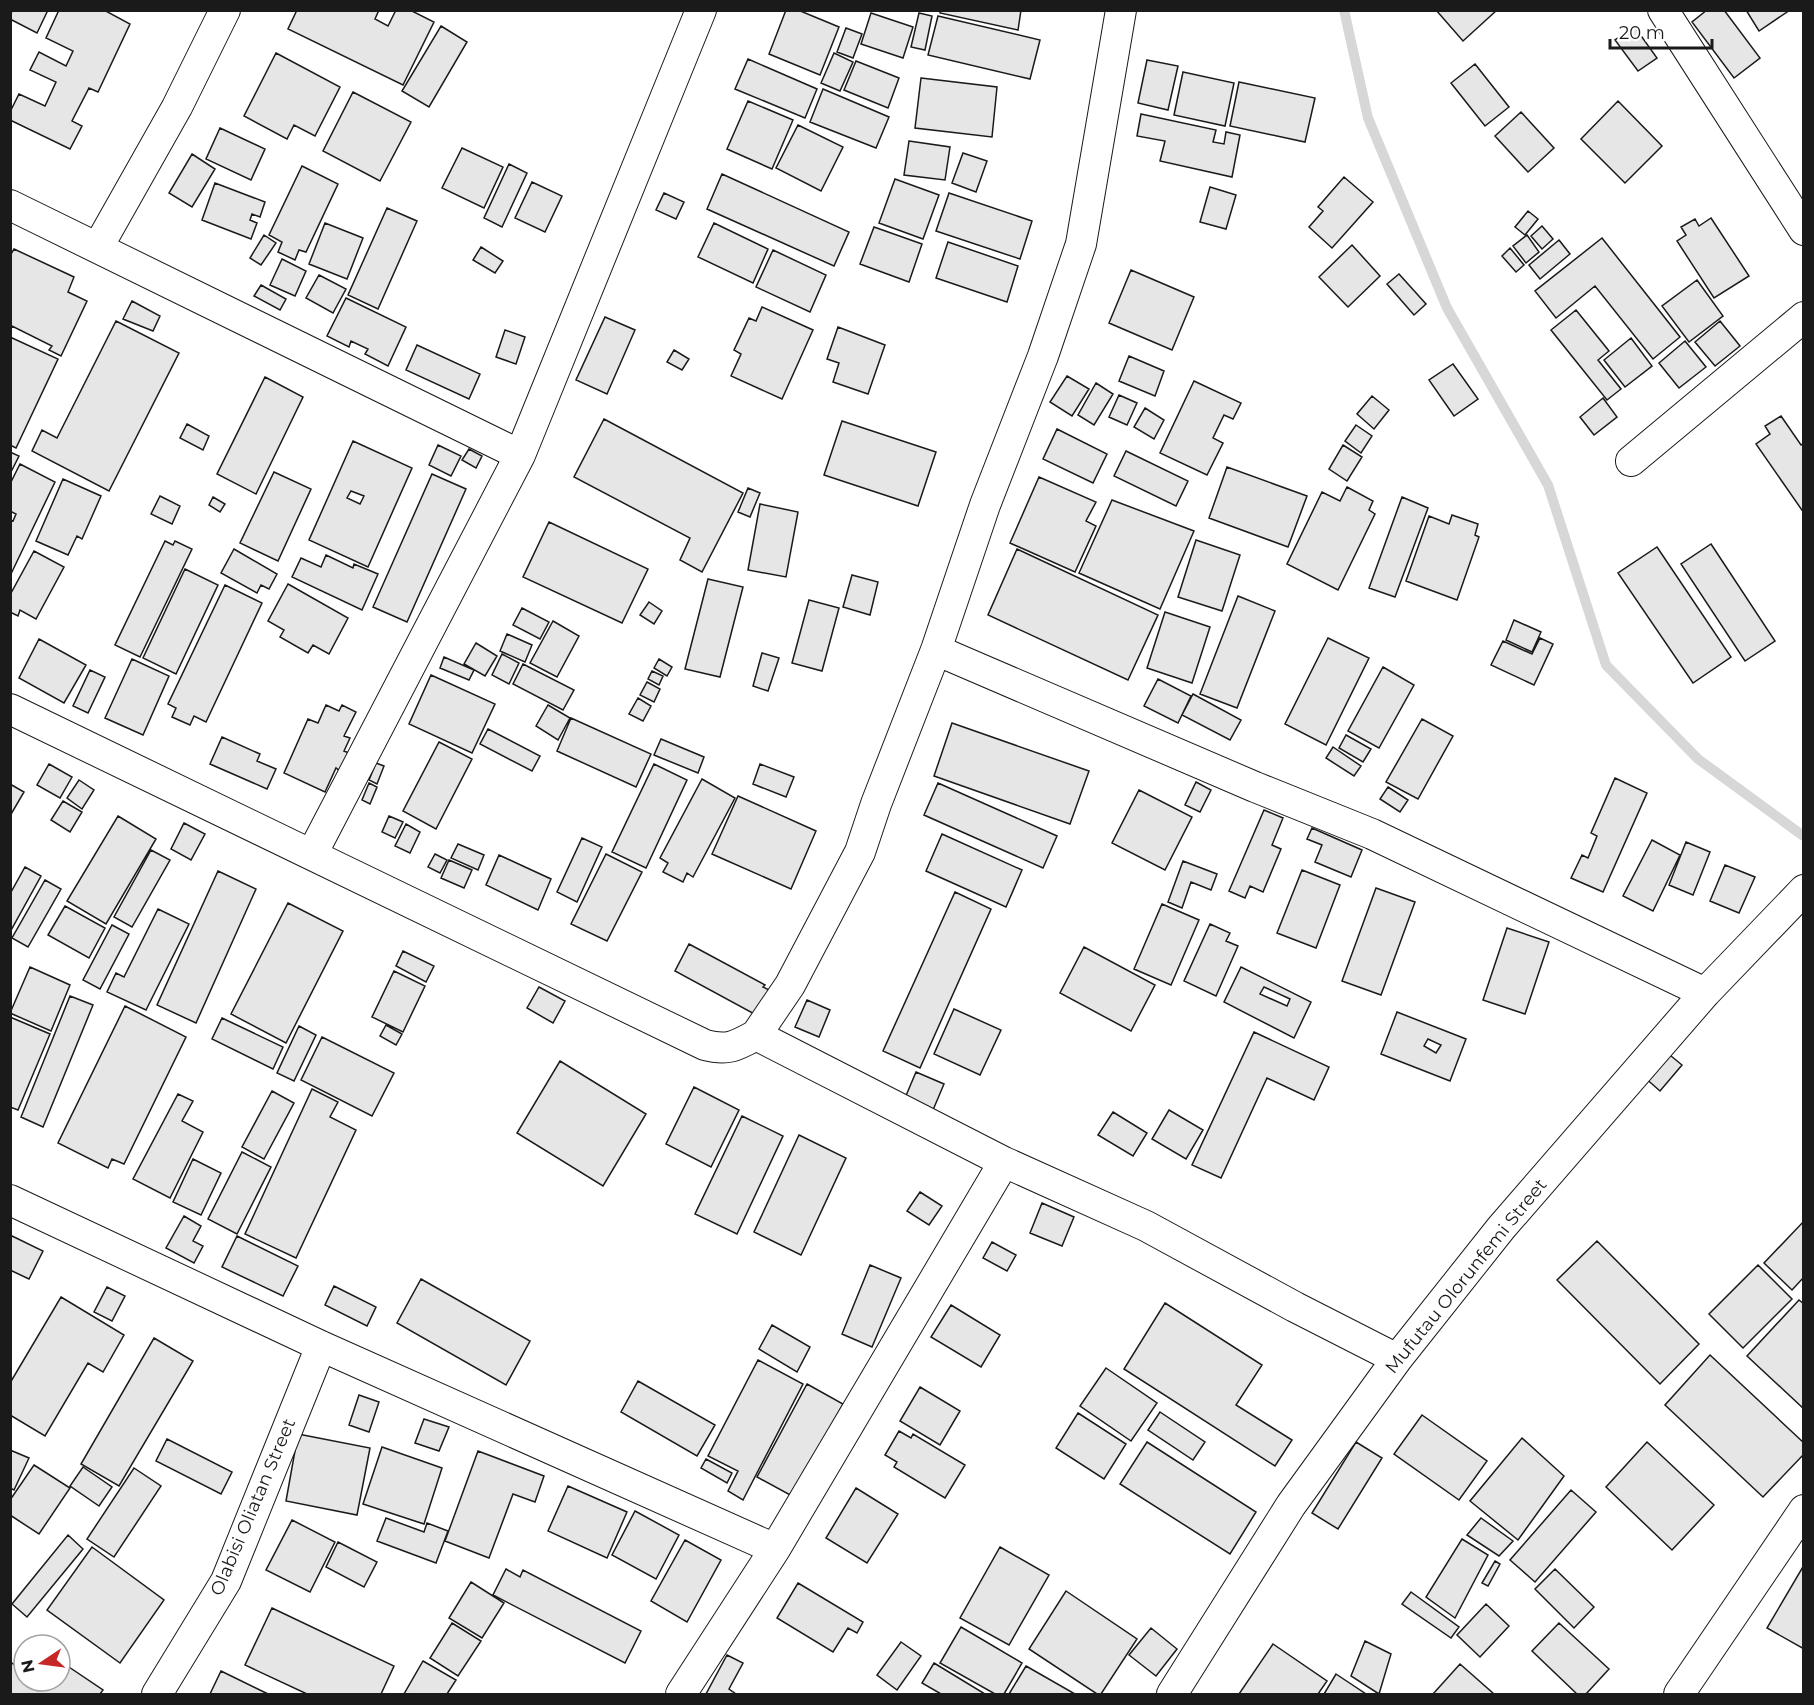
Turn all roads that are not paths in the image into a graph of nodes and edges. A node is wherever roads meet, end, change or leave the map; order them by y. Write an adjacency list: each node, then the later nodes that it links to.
1 (225, 10): 7 (street)
2 (701, 10): 9 (street)
3 (1121, 10): 11 (street)
4 (1663, 10): 6 (street)
5 (10, 205): 7 (street)
6 (1803, 230)
7 (98, 247): 9 (street)
8 (1803, 317): 10 (street)
9 (520, 455): 13 (street)
10 (1631, 461)
11 (936, 650): 15 (street); 16 (street)
12 (10, 709): 13 (street)
13 (312, 854): 16 (street)
14 (1803, 890): 15 (street, Mufutau Olorunfemi Street)
15 (1705, 993): 20 (street, Mufutau Olorunfemi Street)
16 (756, 1035): 17 (street)
17 (1004, 1162): 20 (street); 22 (street)
18 (10, 1200): 19 (street)
19 (321, 1347): 22 (street); 23 (street, Olabisi Oliatan Street)
20 (1397, 1359): 25 (street, Mufutau Olorunfemi Street)
21 (1803, 1510): 26 (street)
22 (775, 1549): 24 (street)
23 (158, 1695)
24 (681, 1695)
25 (1172, 1695)
26 (1679, 1695)

